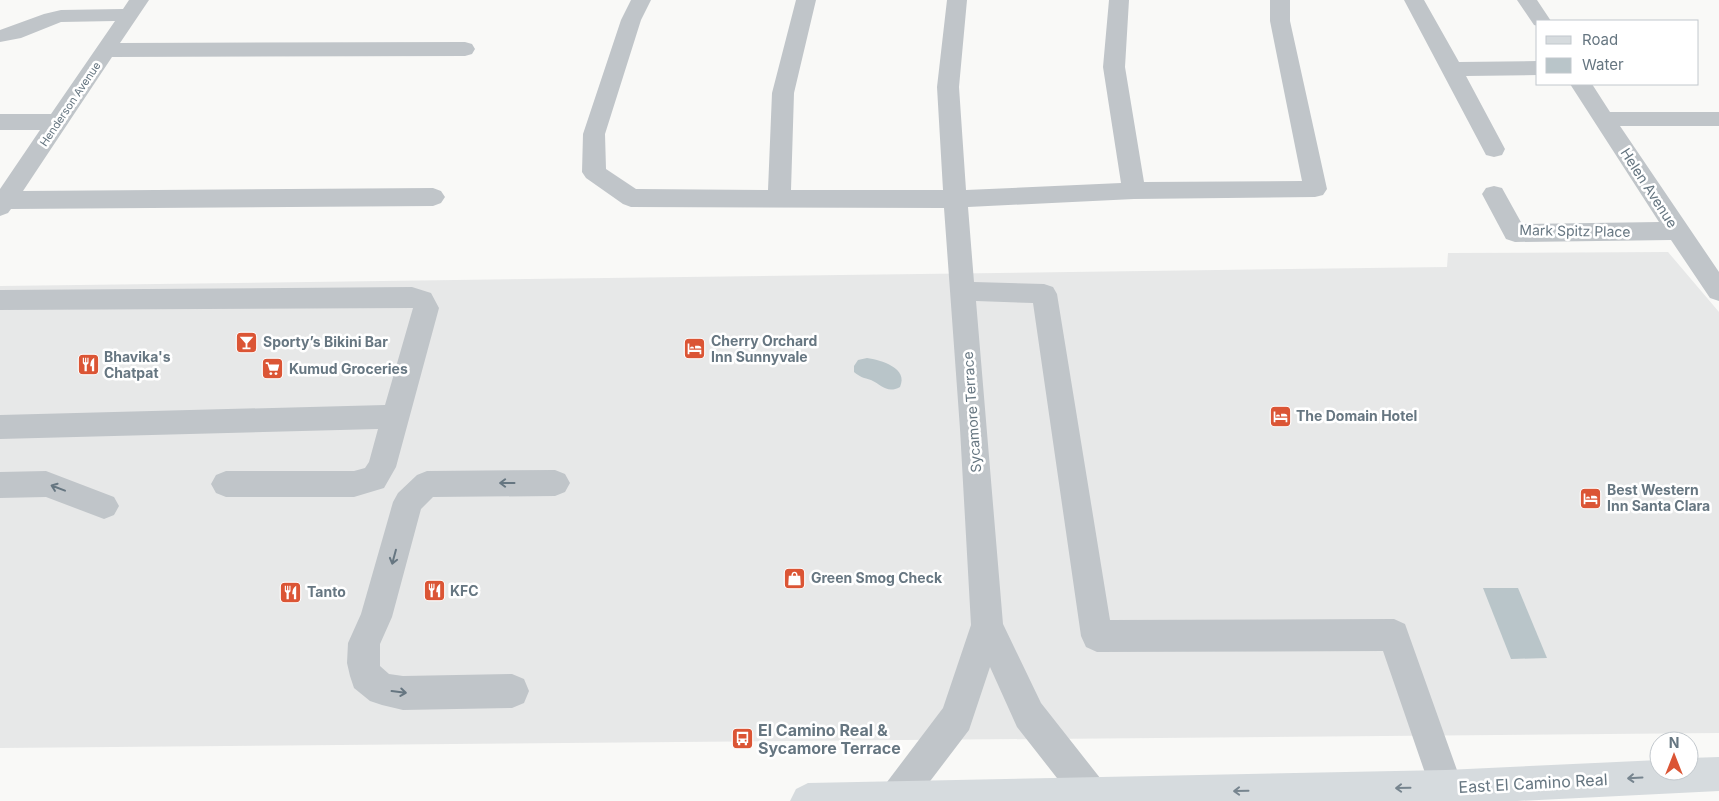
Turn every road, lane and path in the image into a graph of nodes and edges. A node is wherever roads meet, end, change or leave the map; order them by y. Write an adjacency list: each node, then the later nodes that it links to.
1 (641, 0): 24 (street)
2 (806, 0): 24 (street)
3 (957, 0): 25 (street, Sycamore Terrace)
4 (1119, 0): 21 (street)
5 (1280, 0): 21 (street)
6 (1414, 0): 14 (street)
7 (1527, 0): 9 (street)
8 (134, 7): 10 (street); 12 (street, Henderson Avenue)
9 (1540, 20)
10 (0, 36)
11 (464, 49): 12 (street)
12 (106, 50): 19 (street, Henderson Avenue)
13 (1536, 68): 14 (street)
14 (1452, 69): 20 (street)
15 (1582, 85): 17 (street, Helen Avenue)
16 (1719, 119): 17 (street)
17 (1605, 120): 27 (street, Helen Avenue)
18 (0, 122): 19 (street)
19 (58, 122): 26 (street, Henderson Avenue)
20 (1494, 149)
21 (1134, 190): 25 (street)
22 (1494, 194): 27 (street, Mark Spitz Place)
23 (433, 196): 26 (street)
24 (778, 198): 25 (street)
25 (955, 199): 28 (street, Sycamore Terrace)
26 (2, 204)
27 (1678, 231): 29 (street, Helen Avenue)
28 (962, 291): 37 (street, Sycamore Terrace); 40 (street)
29 (1719, 291)
30 (0, 300): 31 (street)
31 (395, 417): 32 (street); 34 (street)
32 (0, 427)
33 (556, 483): 38 (street, one-way to 38)
34 (226, 484)
35 (0, 485): 36 (street, one-way to 35)
36 (104, 506)
37 (986, 625): 41 (street, Sycamore Terrace); 42 (street, Sycamore Terrace)
38 (512, 691)
39 (1719, 774): 40 (main road, East El Camino Real, one-way to 40)
40 (1446, 788): 41 (main road, East El Camino Real, one-way to 41)
41 (1092, 795): 42 (main road, East El Camino Real)
42 (896, 798): 43 (main road, East El Camino Real)
43 (808, 801)

